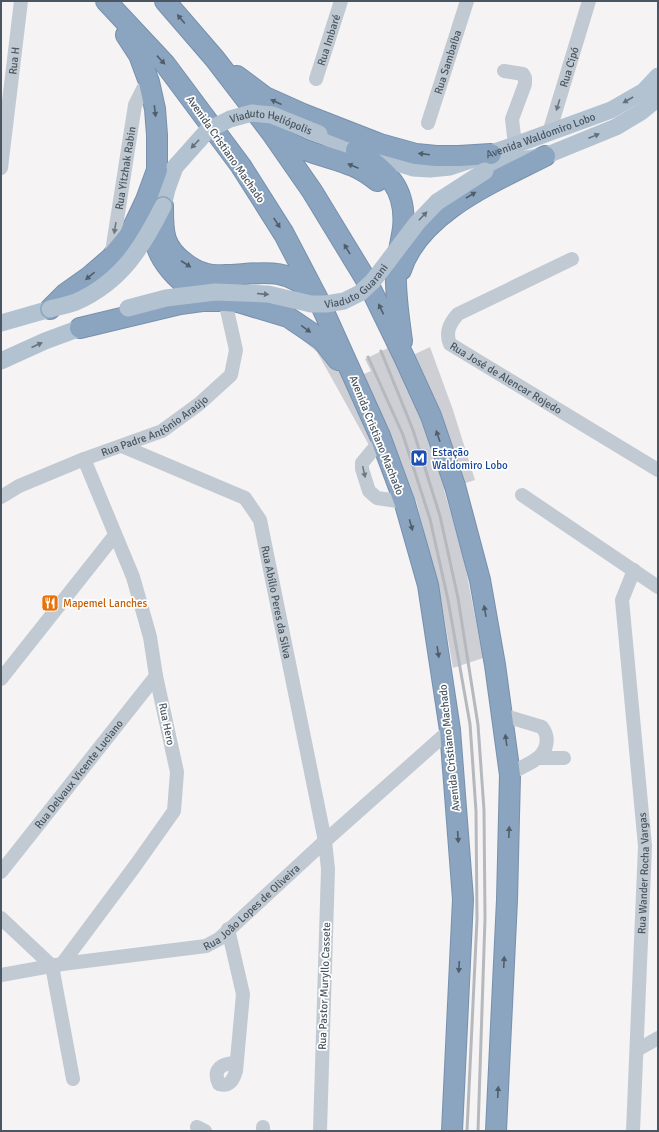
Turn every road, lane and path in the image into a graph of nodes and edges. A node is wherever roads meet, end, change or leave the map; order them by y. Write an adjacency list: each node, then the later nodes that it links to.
1 (21, 1): 20 (street, Rua H)
2 (105, 1): 11 (highway); 29 (highway, Avenida Cristiano Machado, one-way to 29)
3 (165, 1): 7 (highway, one-way to 3)
4 (341, 1): 10 (street, Rua Imbaré)
5 (467, 1): 13 (street, Rua Sambaíba)
6 (589, 1): 15 (street, Rua Cipó, one-way to 15)
7 (215, 59): 14 (highway); 18 (highway, one-way to 7)
8 (504, 71): 16 (street)
9 (658, 76): 15 (main road, Avenida Waldomiro Lobo, one-way to 15)
10 (316, 79)
11 (149, 82): 22 (highway, one-way to 22); 24 (street, Rua Yitzhak Rabin, one-way to 24)
12 (658, 98): 19 (main road, Avenida Waldomiro Lobo, one-way to 12)
13 (428, 123)
14 (271, 132): 26 (highway, one-way to 14); 33 (highway, one-way to 14)
15 (549, 133): 16 (main road, Avenida Waldomiro Lobo)
16 (515, 145): 18 (main road, Avenida Waldomiro Lobo)
17 (356, 150): 21 (main road, Viaduto Heliópolis); 23 (main road, Viaduto Heliópolis, one-way to 23, bridge); 27 (highway)
18 (491, 154): 21 (main road, Avenida Waldomiro Lobo)
19 (545, 156): 26 (main road, Viaduto Guarani, one-way to 19, bridge); 27 (highway, one-way to 19)
20 (1, 168)
21 (412, 168)
22 (156, 170): 24 (highway); 28 (highway)
23 (163, 206): 29 (highway, one-way to 29); 30 (main road, Viaduto Heliópolis, bridge)
24 (110, 258): 30 (highway, one-way to 30)
25 (572, 259): 39 (street, Rua José de Alencar Rojedo)
26 (380, 270): 28 (main road, Viaduto Guarani, one-way to 26, bridge)
27 (396, 287): 33 (highway)
28 (220, 296): 32 (highway); 32 (main road, Viaduto Guarani, bridge); 35 (highway, one-way to 35); 37 (street, Rua Padre Antônio Araújo)
29 (320, 303): 35 (highway, Avenida Cristiano Machado)
30 (50, 310): 31 (main road)
31 (1, 323)
32 (80, 328): 34 (main road, one-way to 32)
33 (404, 357): 48 (highway, one-way to 33)
34 (1, 361)
35 (356, 385): 36 (highway, Avenida Cristiano Machado)
36 (381, 440): 42 (highway, Avenida Cristiano Machado); 42 (street, one-way to 42)
37 (122, 446): 38 (street, Rua Padre Antônio Araújo); 53 (street, Rua Abílio Peres da Silva)
38 (84, 459): 41 (street, Rua Padre Antônio Araújo); 43 (street, Rua Hero)
39 (658, 470)
40 (522, 495): 44 (street)
41 (1, 497)
42 (404, 502): 49 (highway, Avenida Cristiano Machado, one-way to 49)
43 (115, 534): 46 (street, Rua Hero); 47 (street)
44 (634, 570): 45 (street); 60 (street, Rua Wander Rocha Vargas)
45 (657, 585)
46 (156, 676): 54 (street, Rua Delvaux Vicente Luciano); 57 (street, Rua Hero)
47 (1, 679)
48 (502, 715): 50 (street); 52 (highway, one-way to 48)
49 (450, 730): 53 (street, Rua João Lopes de Oliveira); 64 (highway, Avenida Cristiano Machado, one-way to 64)
50 (538, 758): 51 (street); 52 (street)
51 (564, 758)
52 (510, 775): 65 (highway, one-way to 52)
53 (325, 841): 56 (street, Rua João Lopes de Oliveira); 63 (street, Rua Pastor Muryllo Cassete)
54 (1, 872)
55 (1, 918): 57 (street)
56 (228, 929): 57 (street, Rua João Lopes de Oliveira); 61 (street)
57 (57, 965): 58 (street, Rua João Lopes de Oliveira); 62 (street)
58 (1, 975)
59 (658, 1038): 60 (street)
60 (637, 1050): 66 (street, Rua Wander Rocha Vargas)
61 (236, 1063)
62 (73, 1079)
63 (320, 1131)
64 (452, 1131)
65 (496, 1131)
66 (633, 1131)

